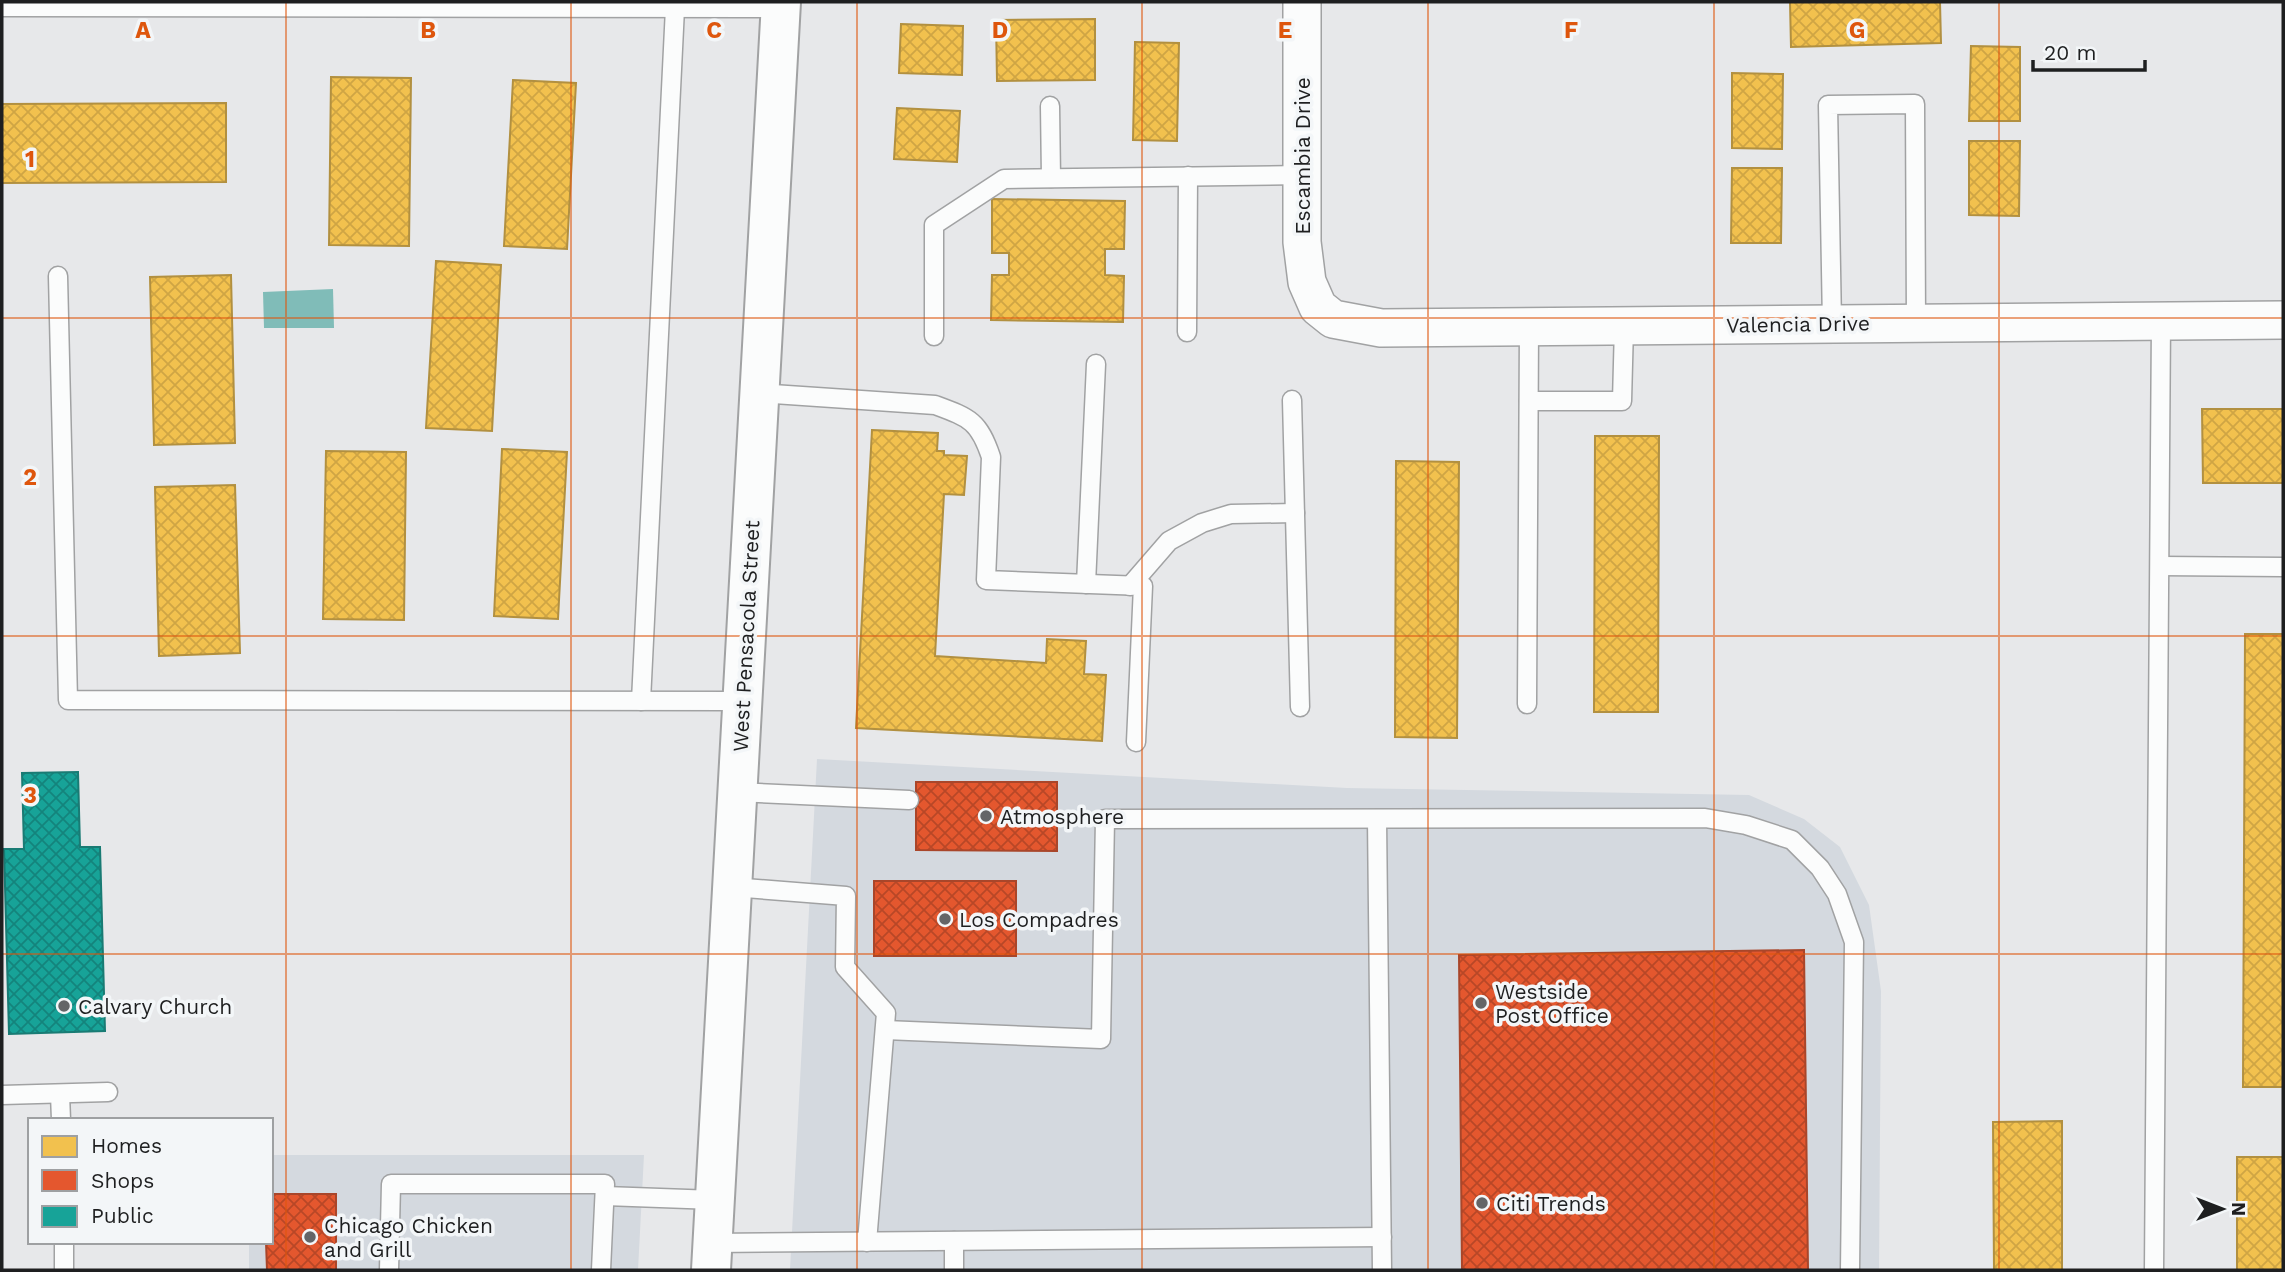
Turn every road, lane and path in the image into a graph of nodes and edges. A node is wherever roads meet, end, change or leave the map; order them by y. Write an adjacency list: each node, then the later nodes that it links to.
1 (1302, 2): 6 (street, Escambia Drive)
2 (781, 5): 4 (lane); 20 (main road, West Pensacola Street)
3 (2, 7): 4 (lane)
4 (675, 8): 28 (lane)
5 (1050, 106): 8 (lane)
6 (1302, 175): 7 (lane); 10 (street, Escambia Drive)
7 (1188, 176): 8 (lane); 17 (lane)
8 (1051, 178): 18 (lane)
9 (58, 276): 28 (lane)
10 (1318, 307): 16 (street, Valencia Drive)
11 (2283, 320): 12 (street, Valencia Drive)
12 (2161, 321): 13 (street, Valencia Drive); 24 (lane)
13 (1916, 323): 14 (street, Valencia Drive); 14 (lane)
14 (1832, 324): 15 (street, Valencia Drive)
15 (1624, 326): 16 (street, Valencia Drive); 22 (lane)
16 (1529, 327): 22 (lane)
17 (1187, 332)
18 (934, 336)
19 (1097, 364): 26 (lane)
20 (759, 393): 26 (lane); 29 (main road, West Pensacola Street)
21 (1292, 400): 23 (lane)
22 (1529, 401): 30 (lane)
23 (1295, 513): 27 (lane); 31 (lane)
24 (2160, 566): 25 (lane); 55 (lane)
25 (2283, 567)
26 (1086, 584): 27 (lane)
27 (1130, 586): 32 (lane)
28 (641, 701): 29 (lane)
29 (742, 701): 33 (main road, West Pensacola Street)
30 (1527, 704)
31 (1300, 707)
32 (1136, 742)
33 (737, 792): 34 (lane); 36 (main road, West Pensacola Street)
34 (909, 800)
35 (1377, 819): 37 (lane); 44 (lane); 54 (lane)
36 (732, 887): 37 (lane); 43 (main road, West Pensacola Street)
37 (884, 1030): 46 (lane)
38 (108, 1092): 39 (lane)
39 (60, 1094): 40 (lane); 41 (lane)
40 (2, 1095)
41 (61, 1118)
42 (605, 1196): 43 (lane); 50 (lane); 51 (lane)
43 (715, 1200): 48 (main road, West Pensacola Street)
44 (1382, 1237): 45 (lane); 53 (lane)
45 (954, 1241): 46 (lane); 52 (lane)
46 (867, 1242): 48 (lane)
47 (64, 1244): 49 (lane)
48 (712, 1257)
49 (64, 1270)
50 (389, 1270)
51 (601, 1270)
52 (954, 1270)
53 (1382, 1270)
54 (1850, 1270)
55 (2154, 1270)

